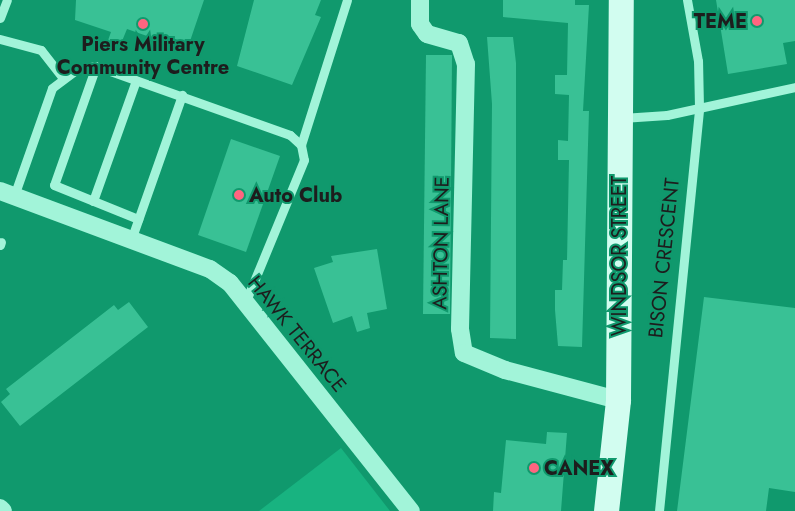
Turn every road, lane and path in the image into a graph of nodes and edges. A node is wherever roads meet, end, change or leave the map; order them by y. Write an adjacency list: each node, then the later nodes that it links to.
1 (7, 0): 6 (lane)
2 (347, 0): 15 (lane)
3 (420, 0): 21 (street, ASHTON LANE)
4 (621, 0): 14 (street, WINDSOR STREET)
5 (687, 0): 13 (lane, BISON CRESCENT)
6 (0, 18)
7 (0, 39): 9 (lane)
8 (96, 66): 9 (lane); 10 (lane); 17 (lane)
9 (61, 76): 16 (lane)
10 (136, 80): 12 (lane); 17 (lane)
11 (795, 87): 13 (lane)
12 (182, 95): 15 (lane); 18 (lane)
13 (699, 108): 14 (lane); 26 (lane, BISON CRESCENT)
14 (620, 118): 21 (street, WINDSOR STREET)
15 (301, 145): 20 (lane)
16 (7, 193): 19 (street, HAWK TERRACE)
17 (93, 201): 18 (lane)
18 (138, 219): 19 (lane)
19 (131, 240): 20 (street, HAWK TERRACE)
20 (246, 301): 24 (street, HAWK TERRACE)
21 (618, 400): 25 (street, WINDSOR STREET)
22 (0, 508): 23 (street)
23 (3, 511)
24 (411, 511)
25 (606, 511)
26 (659, 511)

